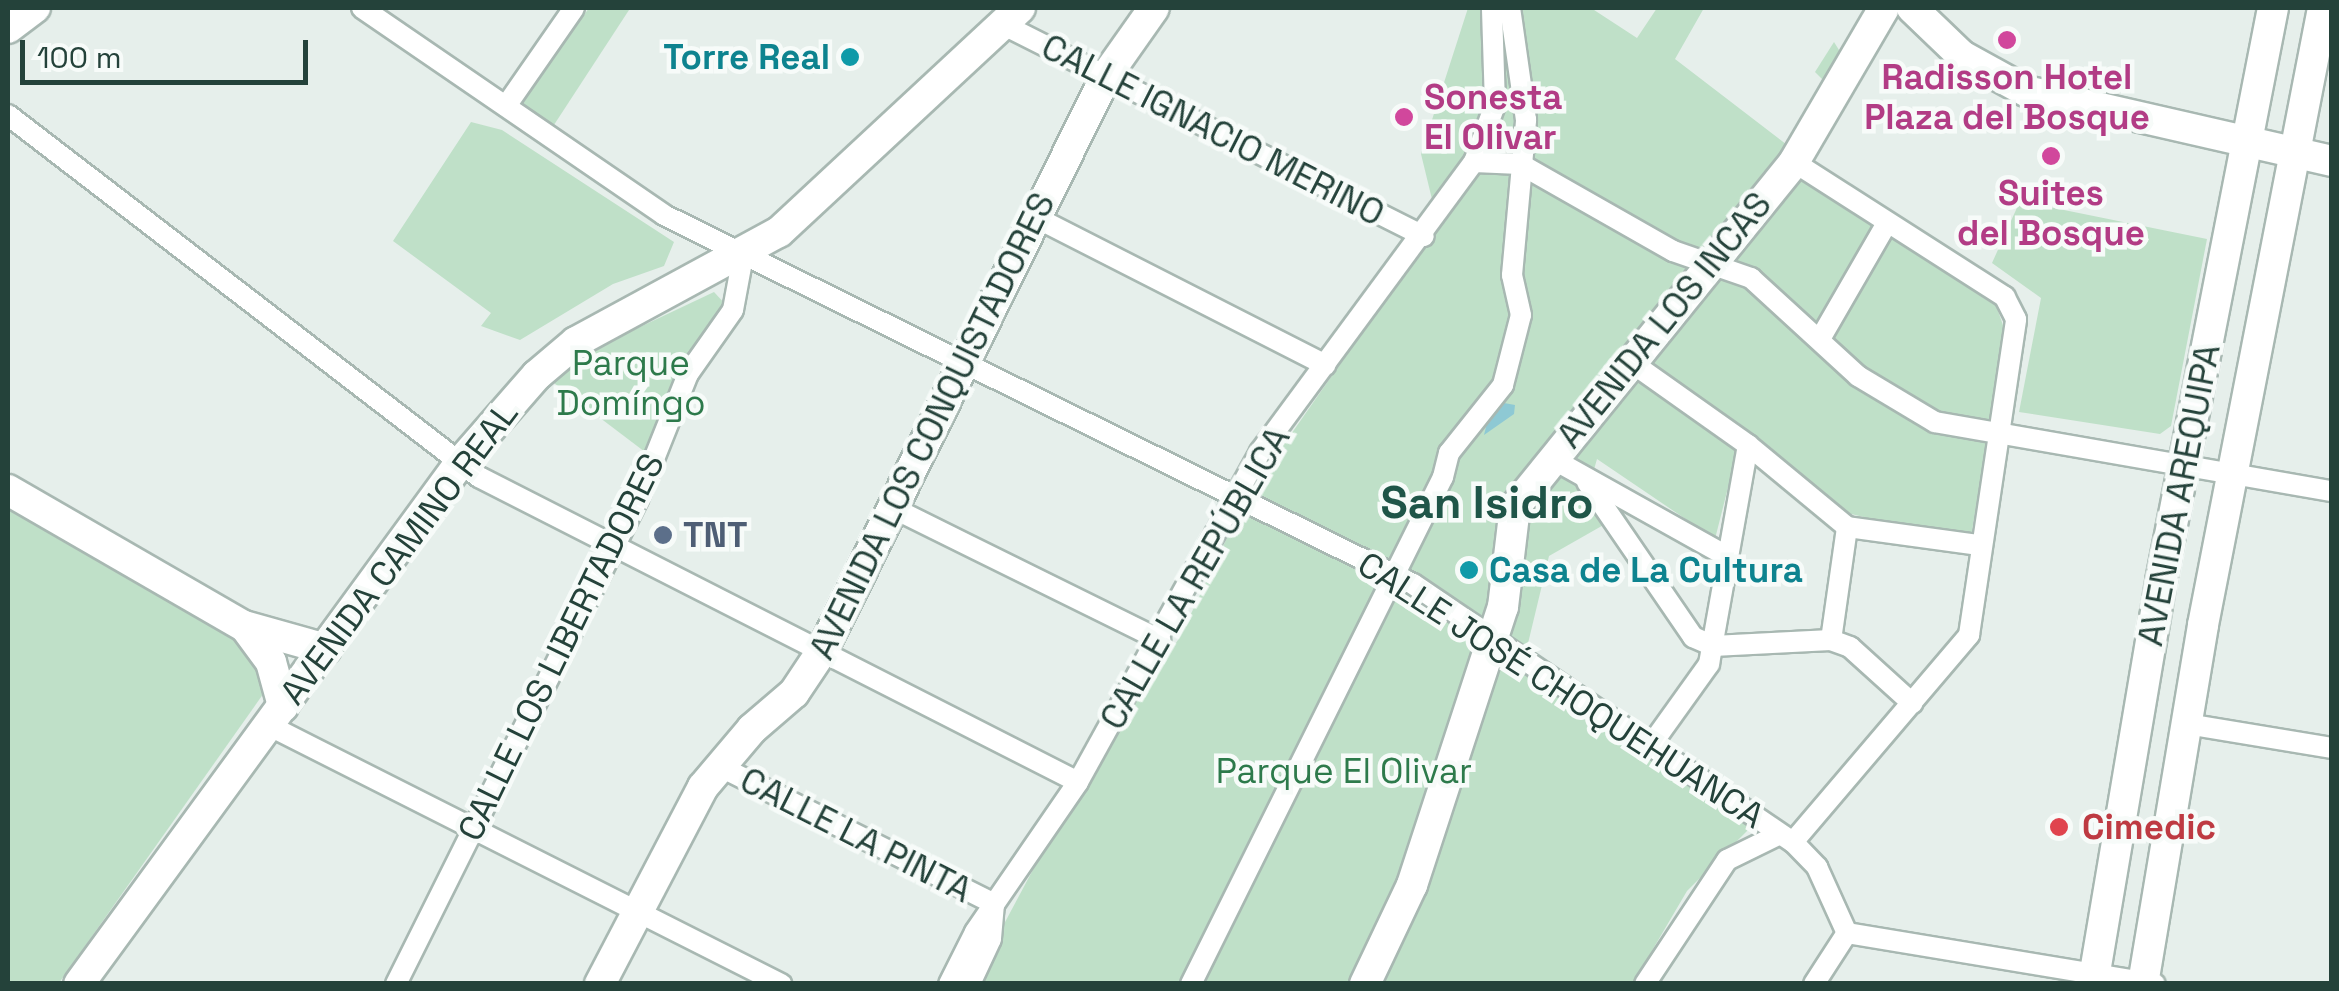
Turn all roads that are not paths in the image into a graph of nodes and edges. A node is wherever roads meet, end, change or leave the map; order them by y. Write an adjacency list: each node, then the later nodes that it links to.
1 (35, 8): 13 (main road)
2 (362, 8): 15 (street, CALLE JOSÉ CHOQUEHUANCA)
3 (558, 8): 15 (street)
4 (574, 8): 15 (street)
5 (1154, 8): 14 (main road, AVENIDA LOS CONQUISTADORES)
6 (1492, 8): 20 (street, CALLE LA REPÚBLICA)
7 (1510, 8): 22 (street)
8 (1884, 8): 21 (main road, AVENIDA LOS INCAS)
9 (1912, 8): 17 (main road)
10 (2273, 8): 17 (main road, AVENIDA AREQUIPA)
11 (2322, 8): 18 (main road, AVENIDA AREQUIPA)
12 (1011, 16): 14 (street, CALLE IGNACIO MERINO); 26 (main road, AVENIDA CAMINO REAL)
13 (8, 28)
14 (1106, 76): 23 (main road, AVENIDA LOS CONQUISTADORES); 25 (street, CALLE IGNACIO MERINO)
15 (501, 103): 26 (street, CALLE JOSÉ CHOQUEHUANCA)
16 (8, 114): 35 (street)
17 (2248, 143): 18 (main road); 36 (main road, AVENIDA AREQUIPA)
18 (2294, 153): 19 (main road); 37 (main road, AVENIDA AREQUIPA)
19 (2332, 161)
20 (1474, 162): 22 (street); 25 (street, CALLE LA REPÚBLICA)
21 (1794, 162): 24 (street); 27 (main road, AVENIDA LOS INCAS)
22 (1520, 164): 27 (street); 47 (street)
23 (1035, 217): 30 (main road, AVENIDA LOS CONQUISTADORES); 31 (street)
24 (1887, 223): 28 (street); 32 (street)
25 (1424, 236): 31 (street, CALLE LA REPÚBLICA)
26 (743, 256): 30 (street, CALLE JOSÉ CHOQUEHUANCA); 35 (main road, AVENIDA CAMINO REAL); 45 (street, CALLE LOS LIBERTADORES)
27 (1707, 266): 28 (street); 29 (main road, AVENIDA LOS INCAS)
28 (1820, 339): 32 (street)
29 (1628, 360): 33 (street); 34 (main road, AVENIDA LOS INCAS)
30 (964, 366): 41 (street, CALLE JOSÉ CHOQUEHUANCA); 42 (main road, AVENIDA LOS CONQUISTADORES)
31 (1325, 366): 41 (street, CALLE LA REPÚBLICA)
32 (1996, 436): 36 (street); 44 (street)
33 (1748, 445): 43 (street); 46 (street)
34 (1551, 458): 38 (street); 49 (main road, AVENIDA LOS INCAS)
35 (460, 464): 45 (street); 53 (main road, AVENIDA CAMINO REAL)
36 (2184, 466): 37 (street); 62 (main road, AVENIDA AREQUIPA)
37 (2231, 474): 40 (street); 57 (main road, AVENIDA AREQUIPA)
38 (1588, 482): 46 (street); 52 (street)
39 (8, 490): 48 (main road)
40 (2332, 490)
41 (1234, 498): 47 (street, CALLE JOSÉ CHOQUEHUANCA); 50 (street, CALLE LA REPÚBLICA)
42 (895, 509): 50 (street); 54 (main road, AVENIDA LOS CONQUISTADORES)
43 (1846, 527): 44 (street); 51 (street)
44 (1980, 545): 55 (street)
45 (613, 547): 54 (street); 64 (street, CALLE LOS LIBERTADORES)
46 (1728, 557): 52 (street)
47 (1394, 572): 49 (street, CALLE JOSÉ CHOQUEHUANCA); 76 (street)
48 (244, 626): 53 (main road); 56 (main road)
49 (1492, 638): 58 (street, CALLE JOSÉ CHOQUEHUANCA); 77 (main road, AVENIDA LOS INCAS)
50 (1160, 640): 61 (street, CALLE LA REPÚBLICA)
51 (1832, 640): 52 (street); 55 (street)
52 (1712, 646): 58 (street)
53 (326, 649): 56 (main road, AVENIDA CAMINO REAL)
54 (822, 651): 60 (main road, AVENIDA LOS CONQUISTADORES); 61 (street)
55 (1912, 703): 65 (street)
56 (275, 715): 64 (street); 70 (main road, AVENIDA CAMINO REAL)
57 (2187, 724): 59 (street); 63 (main road, AVENIDA AREQUIPA)
58 (1651, 745): 65 (street, CALLE JOSÉ CHOQUEHUANCA)
59 (2332, 748)
60 (718, 766): 66 (street, CALLE LA PINTA); 67 (main road, AVENIDA LOS CONQUISTADORES)
61 (1078, 782): 66 (street, CALLE LA REPÚBLICA)
62 (2121, 808): 63 (main road); 69 (main road, AVENIDA AREQUIPA)
63 (2170, 817): 69 (main road, AVENIDA AREQUIPA)
64 (471, 832): 67 (street); 71 (street, CALLE LOS LIBERTADORES)
65 (1786, 838): 68 (street, CALLE JOSÉ CHOQUEHUANCA); 78 (street)
66 (994, 904): 74 (street, CALLE LA REPÚBLICA); 75 (street, CALLE LA REPÚBLICA)
67 (634, 912): 72 (main road, AVENIDA LOS CONQUISTADORES); 73 (street)
68 (1846, 933): 69 (street); 79 (street)
69 (2125, 981)
70 (79, 984)
71 (396, 984)
72 (600, 984)
73 (781, 984)
74 (949, 984)
75 (970, 984)
76 (1191, 984)
77 (1365, 984)
78 (1645, 984)
79 (1814, 984)

